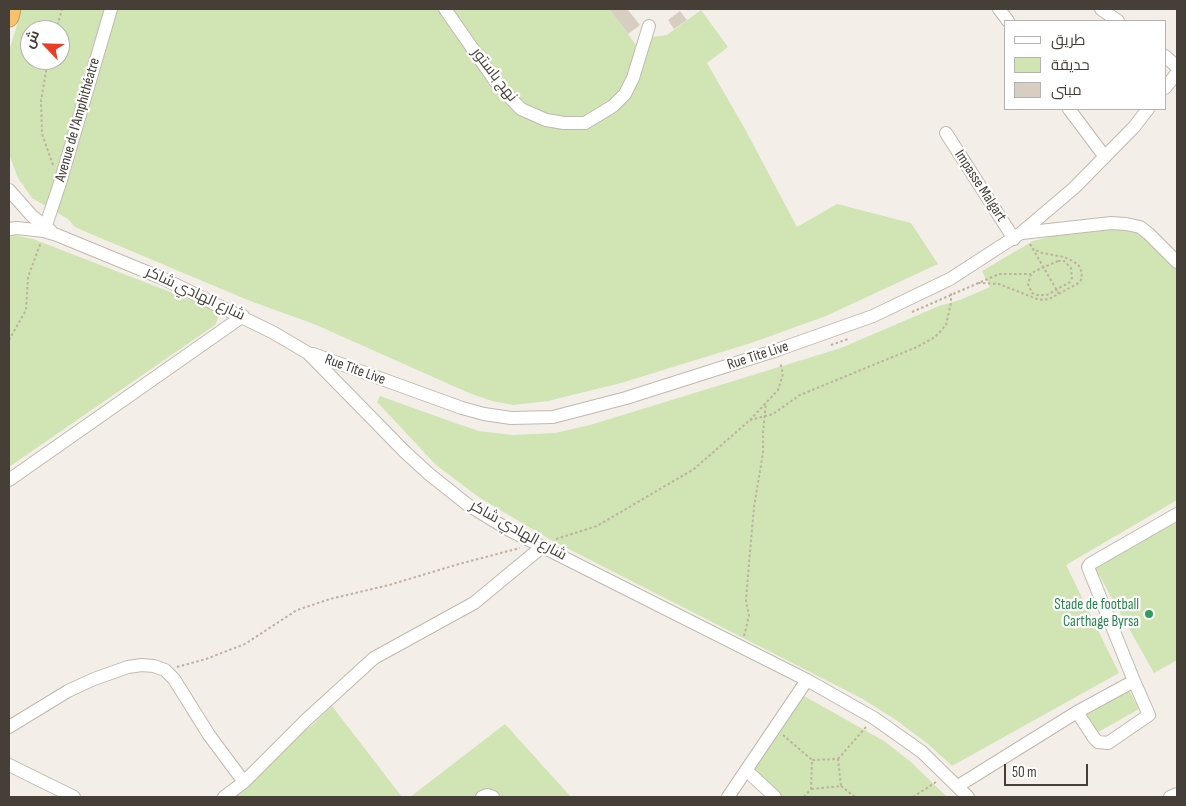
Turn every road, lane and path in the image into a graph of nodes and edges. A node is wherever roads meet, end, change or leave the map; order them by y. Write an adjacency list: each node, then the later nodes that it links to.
1 (11, 9): 6 (highway)
2 (111, 9): 19 (street, Avenue de l'Amphithéatre)
3 (445, 9): 9 (street, نهج باستور)
4 (999, 9): 7 (street)
5 (1101, 9): 8 (street)
6 (9, 17)
7 (1007, 20)
8 (1117, 20)
9 (649, 26)
10 (1166, 57): 11 (street)
11 (1177, 67)
12 (46, 70): 19 (path)
13 (1177, 73): 14 (street)
14 (1166, 87)
15 (1070, 110): 18 (street)
16 (1147, 110): 18 (street, Rue Tite Live)
17 (946, 134): 23 (street, Impasse Malgart)
18 (1105, 158): 23 (street, Rue Tite Live)
19 (60, 183): 22 (street, Avenue de l'Amphithéatre)
20 (9, 190): 22 (street)
21 (9, 229): 22 (street, شارع الهادي شاكر)
22 (45, 229): 31 (street, شارع الهادي شاكر); 32 (path)
23 (1018, 236): 24 (path); 25 (street); 28 (street, Rue Tite Live)
24 (1033, 249): 26 (path); 30 (path)
25 (1177, 262)
26 (1043, 267): 27 (path); 29 (path); 29 (path)
27 (1031, 274): 29 (path); 30 (path)
28 (950, 279): 33 (street, Rue Tite Live); 36 (path)
29 (1057, 290): 30 (path)
30 (1059, 294)
31 (243, 316): 34 (street, شارع الهادي شاكر); 38 (street)
32 (9, 340)
33 (777, 350): 34 (street, Rue Tite Live); 35 (path)
34 (308, 353): 40 (street, شارع الهادي شاكر)
35 (766, 403): 36 (path); 37 (path)
36 (765, 416): 37 (path); 41 (path)
37 (750, 420): 40 (path)
38 (9, 480)
39 (1177, 514): 44 (street)
40 (542, 545): 41 (street, شارع الهادي شاكر); 42 (path); 54 (street)
41 (740, 647): 43 (street, شارع الهادي شاكر)
42 (165, 670): 47 (street); 54 (street)
43 (807, 680): 46 (street, شارع الهادي شاكر); 48 (street)
44 (1134, 681): 45 (street); 45 (street)
45 (1077, 712): 56 (street)
46 (874, 718): 49 (path); 53 (street, شارع الهادي شاكر)
47 (9, 727)
48 (774, 728): 50 (path); 52 (street)
49 (838, 759): 50 (path); 55 (path)
50 (812, 760): 57 (path)
51 (9, 765): 59 (street)
52 (746, 770): 63 (street); 64 (street)
53 (944, 774): 56 (street, شارع الهادي شاكر); 67 (path)
54 (244, 782): 60 (street)
55 (842, 786): 57 (path); 66 (path)
56 (958, 786): 68 (street, شارع الهادي شاكر)
57 (811, 789): 65 (path)
58 (1177, 794): 69 (street)
59 (74, 797)
60 (224, 797)
61 (482, 797): 62 (street)
62 (492, 797)
63 (728, 797)
64 (775, 797)
65 (804, 797)
66 (855, 797)
67 (913, 797)
68 (968, 797)
69 (1170, 797)

